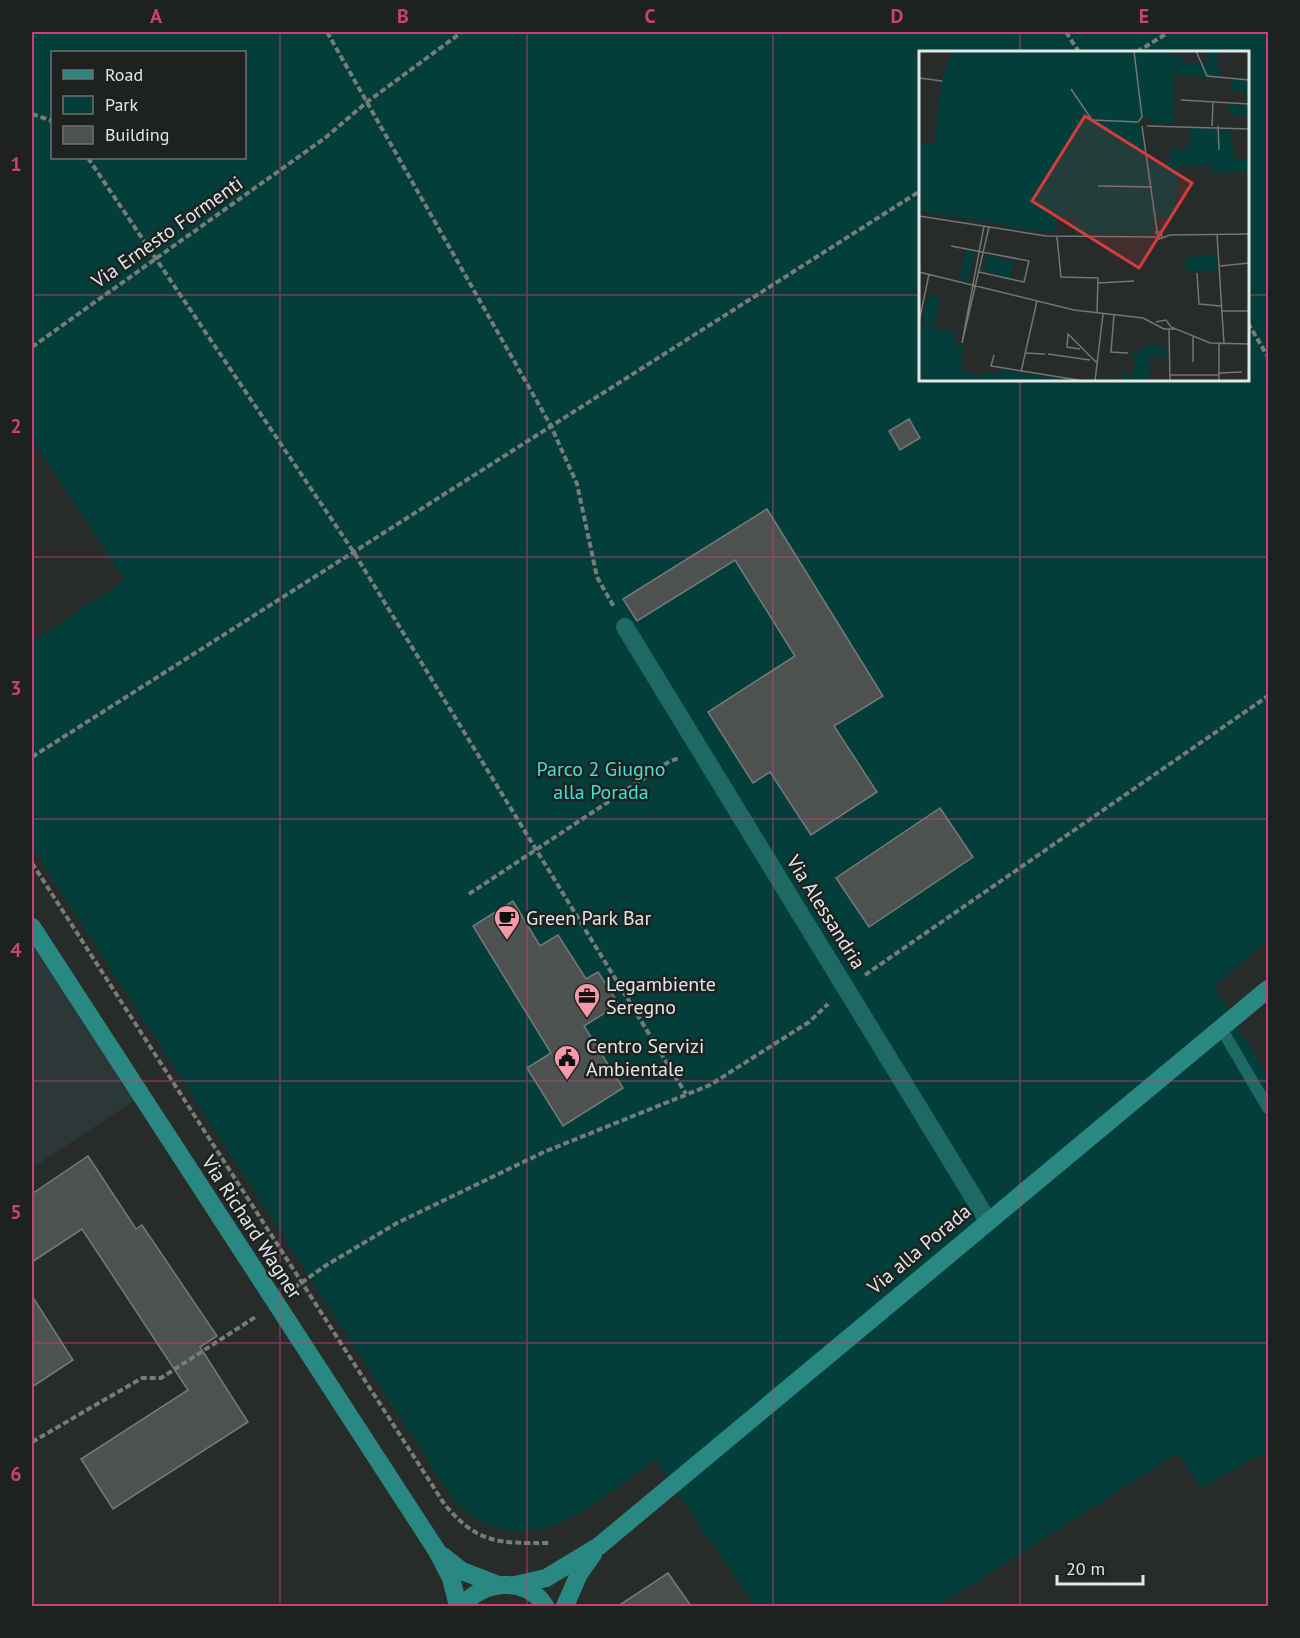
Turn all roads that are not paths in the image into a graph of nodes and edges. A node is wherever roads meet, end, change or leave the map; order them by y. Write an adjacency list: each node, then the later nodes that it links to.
1 (625, 627): 6 (street, Via Alessandria)
2 (32, 927): 8 (street, Via Richard Wagner)
3 (1269, 989): 4 (street, Via alla Porada)
4 (1221, 1028): 5 (lane); 6 (street, Via alla Porada)
5 (1269, 1108)
6 (988, 1221): 7 (street, Via alla Porada)
7 (599, 1546): 9 (street, Via alla Porada); 13 (street, Via alla Porada)
8 (437, 1551): 9 (street, Via Richard Wagner); 10 (street, Via Richard Wagner)
9 (506, 1585): 11 (street, Via alla Porada); 12 (street, Via Richard Wagner)
10 (458, 1606)
11 (463, 1606)
12 (545, 1606)
13 (565, 1606)

